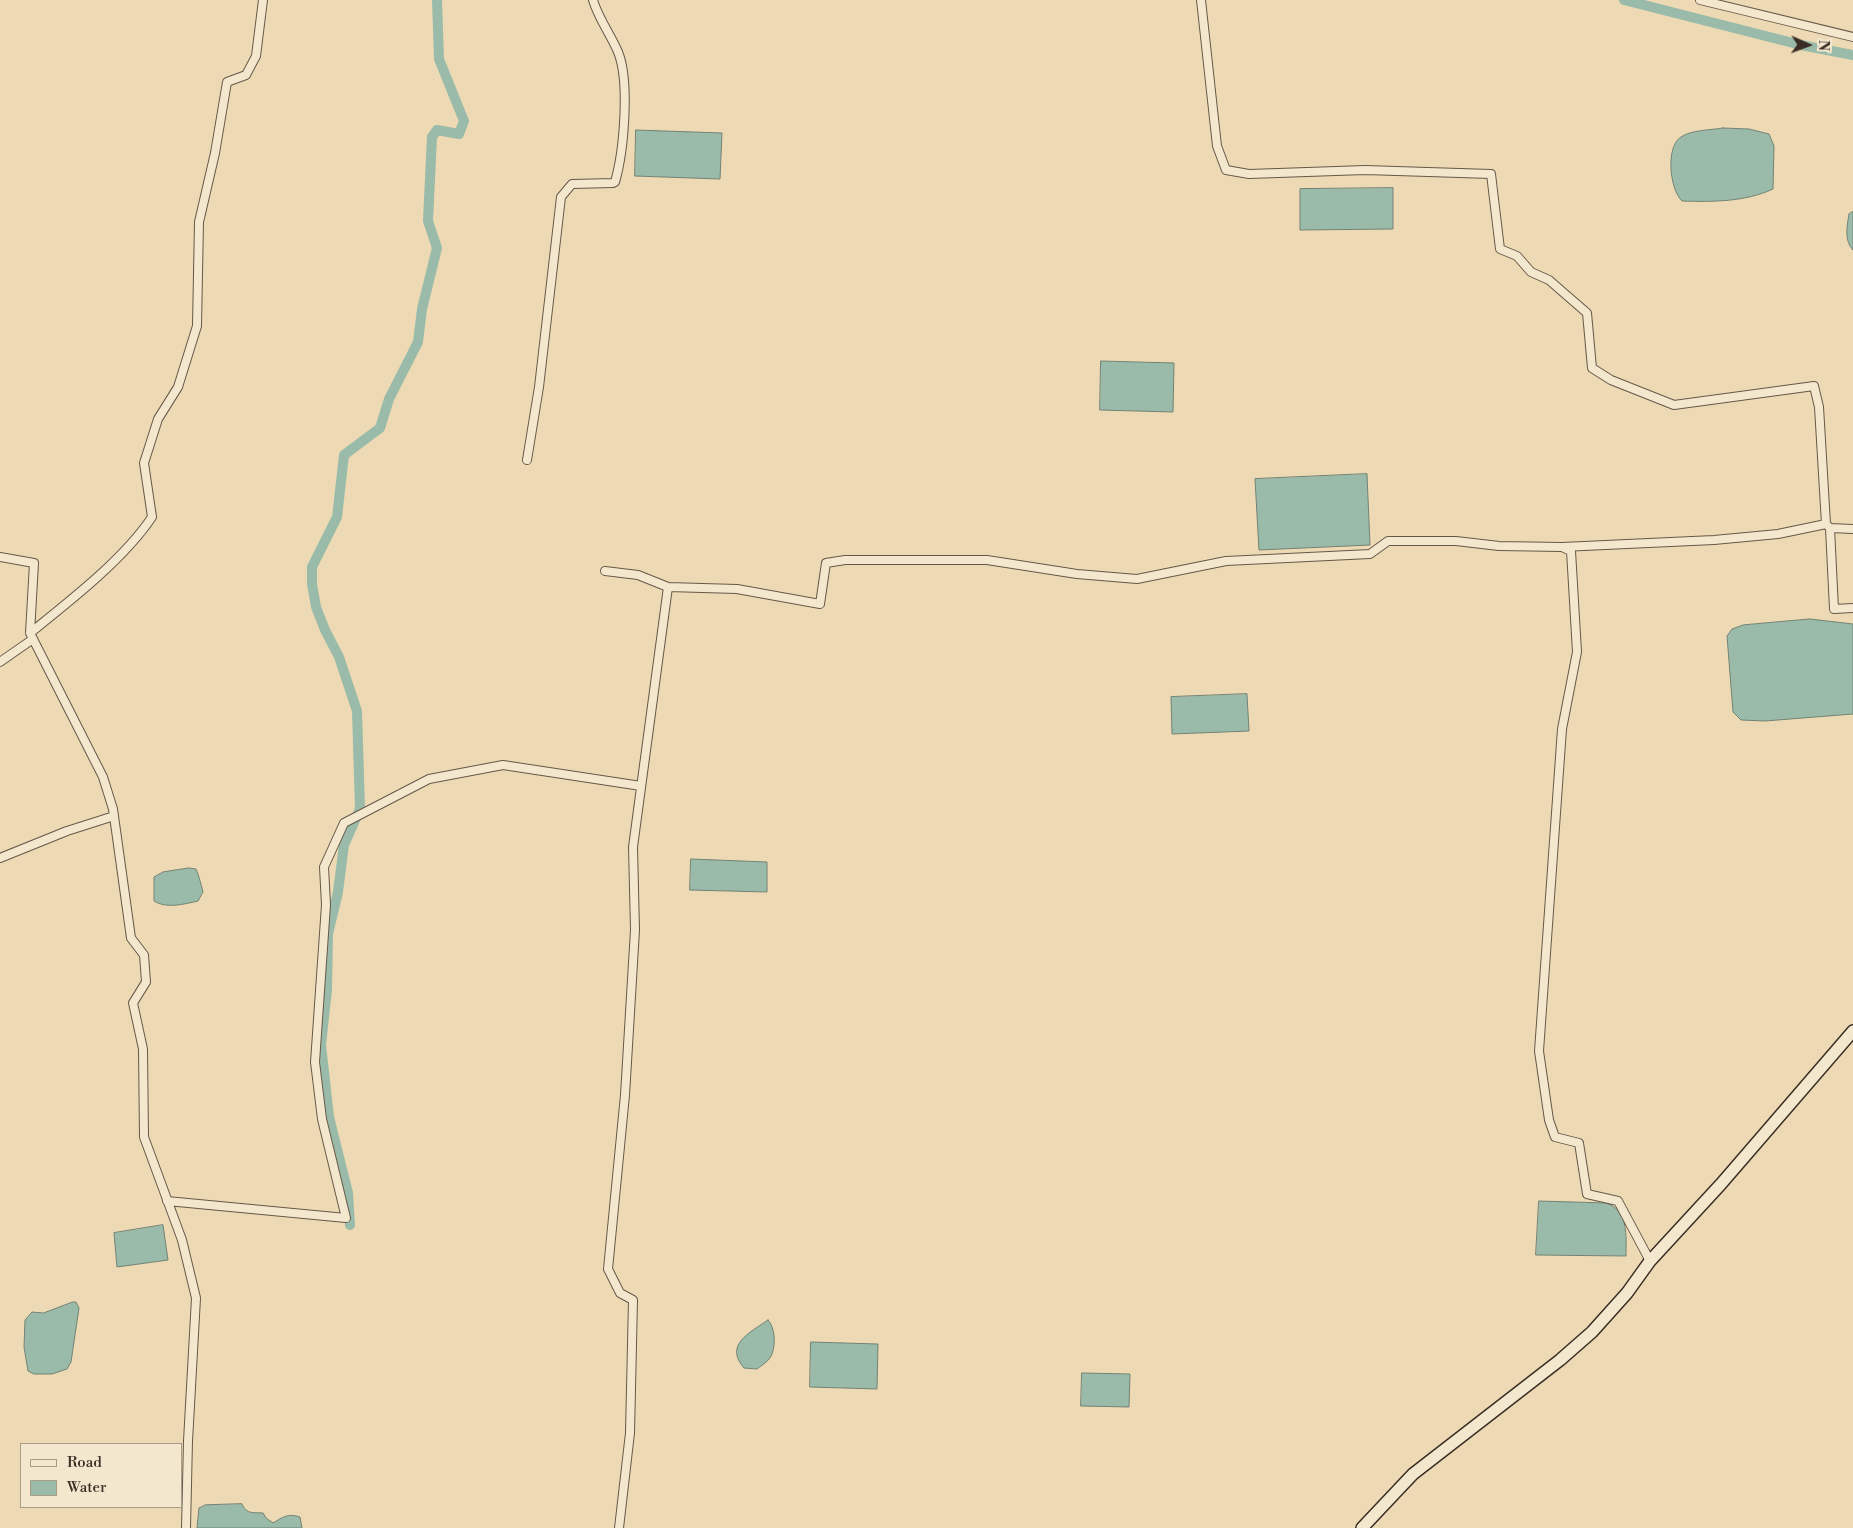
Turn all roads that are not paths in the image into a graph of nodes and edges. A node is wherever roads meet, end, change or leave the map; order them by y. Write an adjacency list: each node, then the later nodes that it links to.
1 (263, 0): 14 (street)
2 (593, 0): 6 (street)
3 (1201, 0): 7 (street)
4 (1700, 0): 5 (street)
5 (1853, 37)
6 (527, 460)
7 (1828, 526): 8 (street); 9 (street); 13 (street)
8 (1853, 529)
9 (1562, 547): 12 (street); 21 (street)
10 (0, 557): 14 (street)
11 (605, 571): 12 (street)
12 (668, 587): 16 (street)
13 (1853, 608)
14 (32, 636): 15 (street); 17 (street)
15 (0, 662)
16 (641, 786): 20 (street); 23 (street)
17 (114, 816): 18 (street); 20 (street)
18 (0, 858)
19 (1853, 1031): 21 (main road)
20 (167, 1201): 22 (street)
21 (1650, 1261): 24 (main road)
22 (186, 1528)
23 (619, 1528)
24 (1362, 1528)

